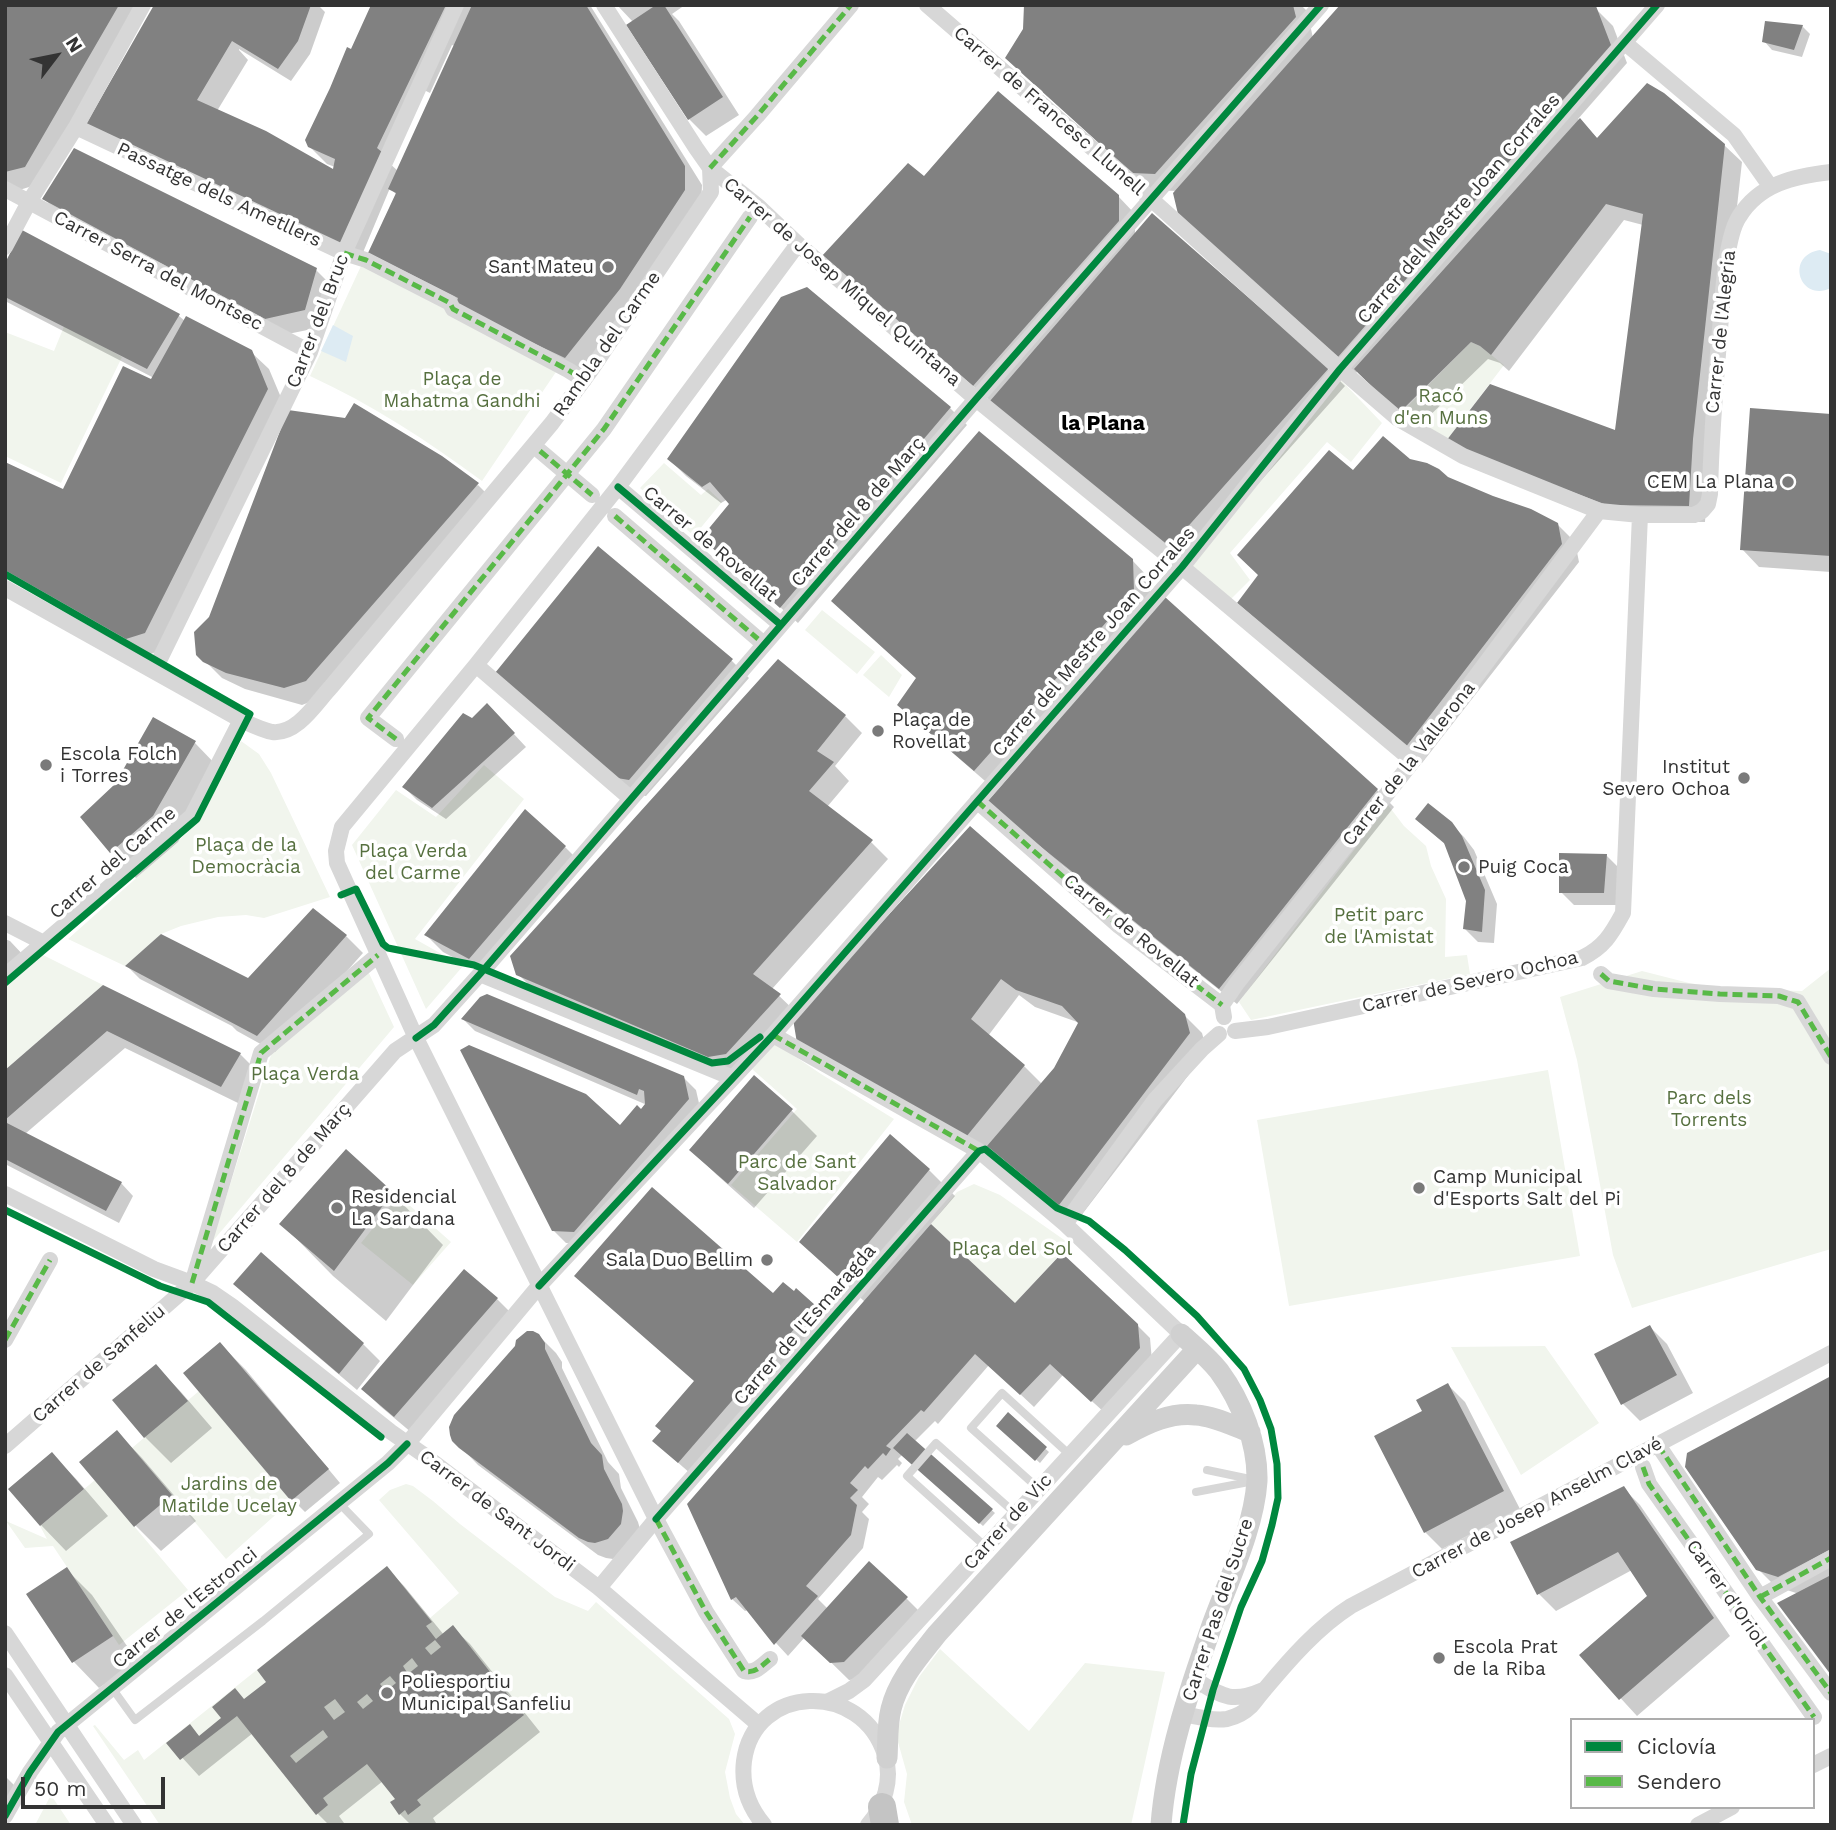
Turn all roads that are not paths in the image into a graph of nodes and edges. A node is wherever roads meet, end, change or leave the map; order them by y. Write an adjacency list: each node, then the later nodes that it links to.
1 (143, 5): 9 (street)
2 (456, 5): 19 (street, Carrer del Bruc)
3 (604, 5): 10 (street, Carrer de Josep Miquel Quintana)
4 (852, 5): 10 (street)
5 (927, 5): 14 (street, Carrer de Francesc Llunell)
6 (1321, 5): 14 (street, Carrer del 8 de Març)
7 (1657, 5): 8 (street, Carrer del Mestre Joan Corrales)
8 (1625, 43): 12 (street); 21 (street, Carrer del Mestre Joan Corrales)
9 (76, 127): 15 (street); 19 (street, Passatge dels Ametllers)
10 (710, 167): 17 (street, Carrer de Josep Miquel Quintana); 22 (street, Rambla del Carme)
11 (1831, 172): 12 (street, Carrer de l'Alegria)
12 (1770, 186): 29 (street, Carrer de l'Alegria)
13 (5, 189): 15 (street, Carrer Serra del Montsec)
14 (1151, 199): 21 (street, Carrer de Francesc Llunell); 23 (street, Carrer del 8 de Març)
15 (29, 202): 18 (street); 20 (street, Carrer Serra del Montsec)
16 (750, 217): 25 (street)
17 (798, 244): 23 (street, Carrer de Josep Miquel Quintana); 26 (street)
18 (5, 247)
19 (344, 253): 20 (street, Carrer del Bruc); 22 (street, Passatge dels Ametllers)
20 (310, 352): 37 (street, Carrer del Bruc)
21 (1340, 369): 28 (street, Carrer de Francesc Llunell); 32 (street, Carrer del Mestre Joan Corrales)
22 (584, 380): 38 (street, Rambla del Carme)
23 (976, 399): 32 (street, Carrer de Josep Miquel Quintana); 34 (street, Carrer del 8 de Març)
24 (540, 451): 25 (street)
25 (567, 474): 27 (street); 39 (street)
26 (618, 487): 34 (street, Carrer de Rovellat); 36 (street)
27 (592, 495)
28 (1600, 511): 31 (street, Carrer de Francesc Llunell); 40 (street, Carrer de la Vallerona)
29 (1702, 511): 31 (street, Carrer de Francesc Llunell)
30 (615, 516): 35 (street, Carrer de Rovellat)
31 (1640, 516): 50 (street, Carrer de Severo Ochoa)
32 (1182, 567): 40 (street, Carrer de Josep Miquel Quintana); 42 (street, Carrer del Mestre Joan Corrales)
33 (5, 588): 37 (street)
34 (781, 625): 41 (street, Carrer del 8 de Març)
35 (758, 639)
36 (476, 665): 41 (street); 45 (street)
37 (154, 671): 38 (street)
38 (241, 720): 44 (street, Carrer del Carme)
39 (396, 739)
40 (1413, 761): 49 (street, Carrer de la Vallerona)
41 (630, 798): 46 (street, Carrer del 8 de Març)
42 (977, 801): 49 (street, Carrer de Rovellat); 52 (street, Carrer del Mestre Joan Corrales)
43 (5, 923): 44 (street)
44 (44, 943): 48 (street, Carrer del Carme)
45 (378, 955): 53 (street); 60 (street)
46 (480, 974): 53 (street, Carrer del 8 de Març); 55 (street)
47 (1601, 974): 54 (street)
48 (5, 976)
49 (1223, 1011): 50 (street, Carrer de Rovellat); 51 (street, Carrer de la Vallerona)
50 (1236, 1031): 51 (street, Carrer de Severo Ochoa)
51 (1219, 1034): 58 (street)
52 (773, 1035): 55 (street, Carrer del Mestre Joan Corrales); 56 (street)
53 (416, 1038): 60 (street, Carrer del 8 de Març); 61 (street)
54 (1830, 1055)
55 (733, 1078): 61 (street, Carrer del Mestre Joan Corrales)
56 (979, 1151): 58 (street); 79 (street, Carrer de l'Esmaragda)
57 (5, 1194): 60 (street, Carrer de Sant Jordi)
58 (1065, 1224): 62 (street)
59 (50, 1260): 63 (street)
60 (192, 1283): 68 (street, Carrer de Sant Jordi); 70 (street, Carrer de Sanfeliu)
61 (539, 1286): 68 (street, Carrer del Mestre Joan Corrales); 79 (street)
62 (1181, 1334): 64 (street, Carrer Pas del Sucre); 71 (street, Carrer de Vic)
63 (5, 1340)
64 (1197, 1349): 66 (street, Carrer Pas del Sucre); 67 (street, Carrer de Vic)
65 (1831, 1353): 69 (street, Carrer de Josep Anselm Clavé)
66 (1250, 1432): 67 (street, Carrer de Vic); 74 (street, Carrer Pas del Sucre)
67 (1112, 1442): 98 (street, Carrer de Vic)
68 (407, 1444): 77 (street, Carrer de l'Estronci); 82 (street, Carrer de Sant Jordi)
69 (1658, 1445): 83 (street, Carrer d'Oriol); 89 (street, Carrer de Josep Anselm Clavé)
70 (5, 1446)
71 (1070, 1455): 75 (street, Carrer de Vic); 75 (lane)
72 (1643, 1467): 93 (street, Carrer d'Oriol)
73 (1206, 1470): 74 (lane)
74 (1256, 1480): 76 (lane); 87 (street, Carrer Pas del Sucre)
75 (1038, 1489): 78 (street, Carrer de Vic)
76 (1195, 1492)
77 (339, 1503): 88 (street, Carrer de l'Estronci); 88 (lane)
78 (1016, 1514): 80 (street, Carrer de Vic); 80 (lane)
79 (656, 1519): 82 (street); 85 (street)
80 (986, 1547): 91 (street, Carrer de Vic)
81 (1831, 1558): 83 (street)
82 (599, 1588): 95 (street, Carrer de Sant Jordi)
83 (1760, 1597): 90 (street, Carrer d'Oriol)
84 (5, 1633): 94 (street)
85 (769, 1659)
86 (5, 1675): 96 (street)
87 (1194, 1679): 89 (street); 92 (street, Carrer Pas del Sucre)
88 (112, 1688): 94 (street, Carrer de l'Estronci)
89 (1263, 1690): 92 (street, Carrer de Josep Anselm Clavé)
90 (1831, 1693)
91 (829, 1702): 95 (street); 98 (street)
92 (1184, 1714): 106 (street, Carrer Pas del Sucre)
93 (1814, 1717)
94 (67, 1725): 96 (street, Carrer de l'Estronci); 104 (street)
95 (759, 1725): 105 (street)
96 (51, 1743): 101 (street, Carrer de l'Estronci); 103 (street)
97 (1831, 1756): 99 (street)
98 (887, 1758): 102 (street)
99 (1815, 1764)
100 (1728, 1809): 107 (street)
101 (5, 1816)
102 (878, 1819)
103 (107, 1825)
104 (134, 1825)
105 (764, 1825)
106 (1161, 1825)
107 (1698, 1825)

